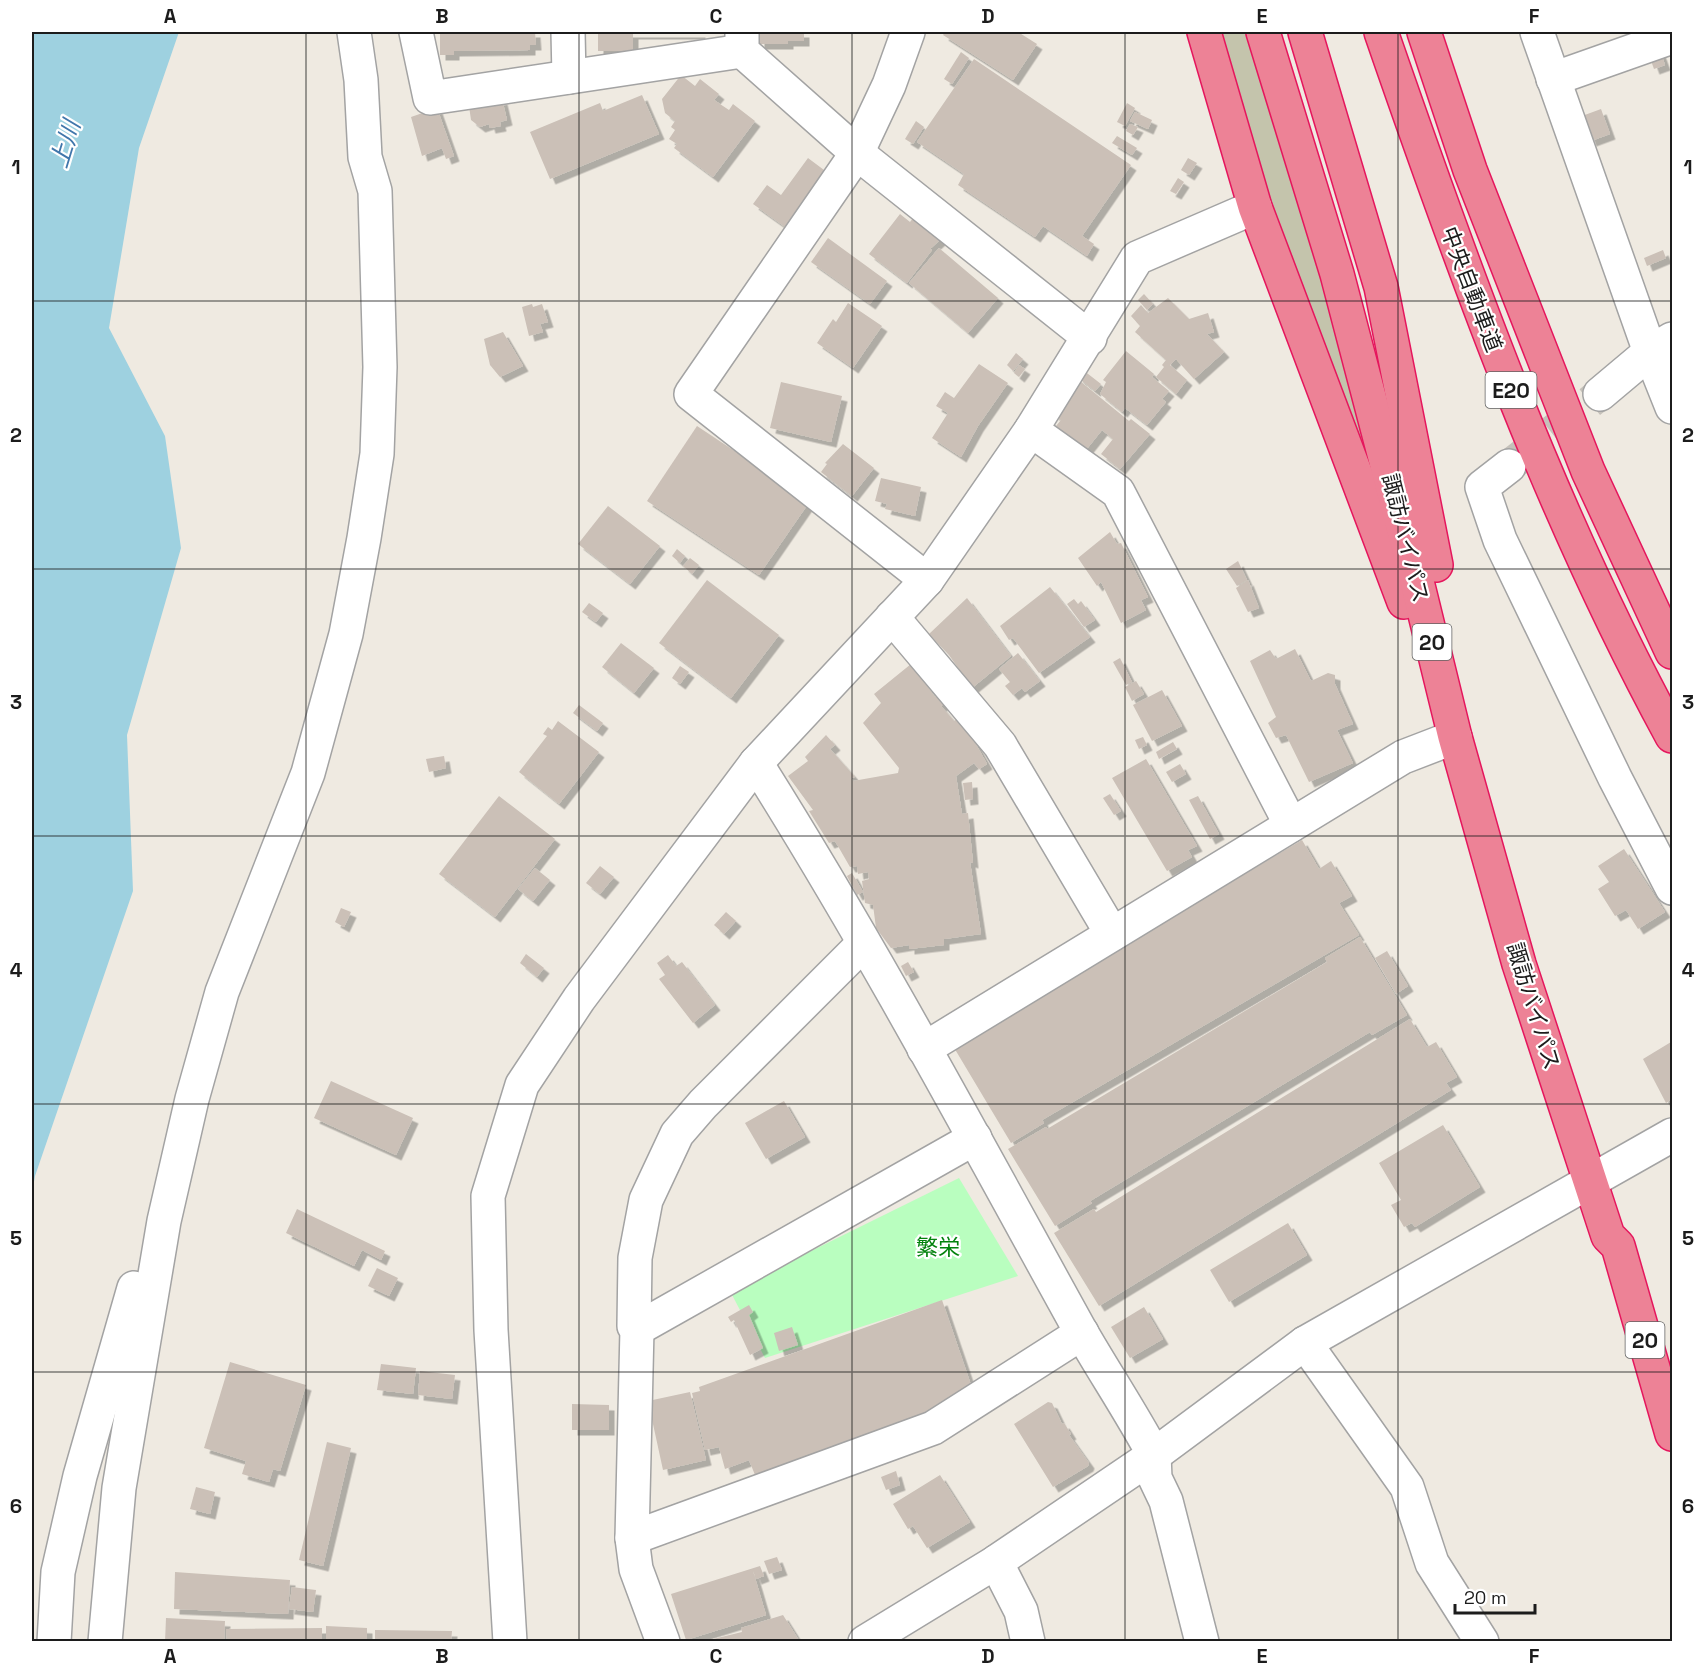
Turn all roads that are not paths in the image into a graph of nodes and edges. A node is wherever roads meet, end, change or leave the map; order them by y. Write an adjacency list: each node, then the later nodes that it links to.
1 (354, 32): 36 (street)
2 (416, 32): 14 (street)
3 (568, 32): 14 (street)
4 (908, 32): 16 (street)
5 (1204, 32): 17 (highway, 20)
6 (1263, 32): 28 (highway, 諏訪バイパス / 20)
7 (1275, 32): 26 (highway, 諏訪バイパス / 20)
8 (1305, 32): 26 (highway, 20)
9 (1381, 32): 29 (highway, 中央自動車道 / E20)
10 (1424, 32): 27 (highway, 中央自動車道 / E20)
11 (1537, 32): 15 (street)
12 (1672, 37): 15 (street)
13 (742, 41): 14 (street); 16 (street)
14 (569, 77)
15 (1554, 79): 19 (street)
16 (857, 153): 18 (street); 24 (street)
17 (1255, 207): 18 (street); 28 (highway, 20)
18 (1090, 338): 22 (street)
19 (1661, 346): 20 (street); 21 (street)
20 (1599, 394)
21 (1672, 407)
22 (1031, 430): 24 (street); 31 (street)
23 (1509, 466): 32 (street)
24 (927, 580): 25 (street)
25 (892, 617): 30 (street); 33 (street)
26 (1443, 626): 39 (highway, 諏訪バイパス / 20)
27 (1672, 652)
28 (1452, 723): 31 (street); 39 (highway, 諏訪バイパス / 20)
29 (1672, 736)
30 (756, 763): 34 (street); 49 (street)
31 (1290, 825): 33 (street)
32 (1672, 888)
33 (1112, 934): 35 (street)
34 (863, 944): 35 (street); 40 (street)
35 (924, 1049): 38 (street)
36 (192, 1099): 47 (street); 48 (street)
37 (1672, 1135): 39 (street)
38 (975, 1138): 40 (street); 41 (street)
39 (1599, 1178): 42 (street); 43 (highway, 諏訪バイパス / 20)
40 (637, 1329): 45 (street)
41 (1082, 1332): 44 (street); 45 (street)
42 (1305, 1343): 44 (street); 54 (street)
43 (1672, 1434)
44 (1154, 1455): 46 (street); 53 (street)
45 (632, 1538): 50 (street)
46 (996, 1562): 51 (street); 52 (street)
47 (54, 1641)
48 (105, 1641)
49 (510, 1641)
50 (663, 1641)
51 (865, 1641)
52 (1028, 1641)
53 (1202, 1641)
54 (1482, 1641)

